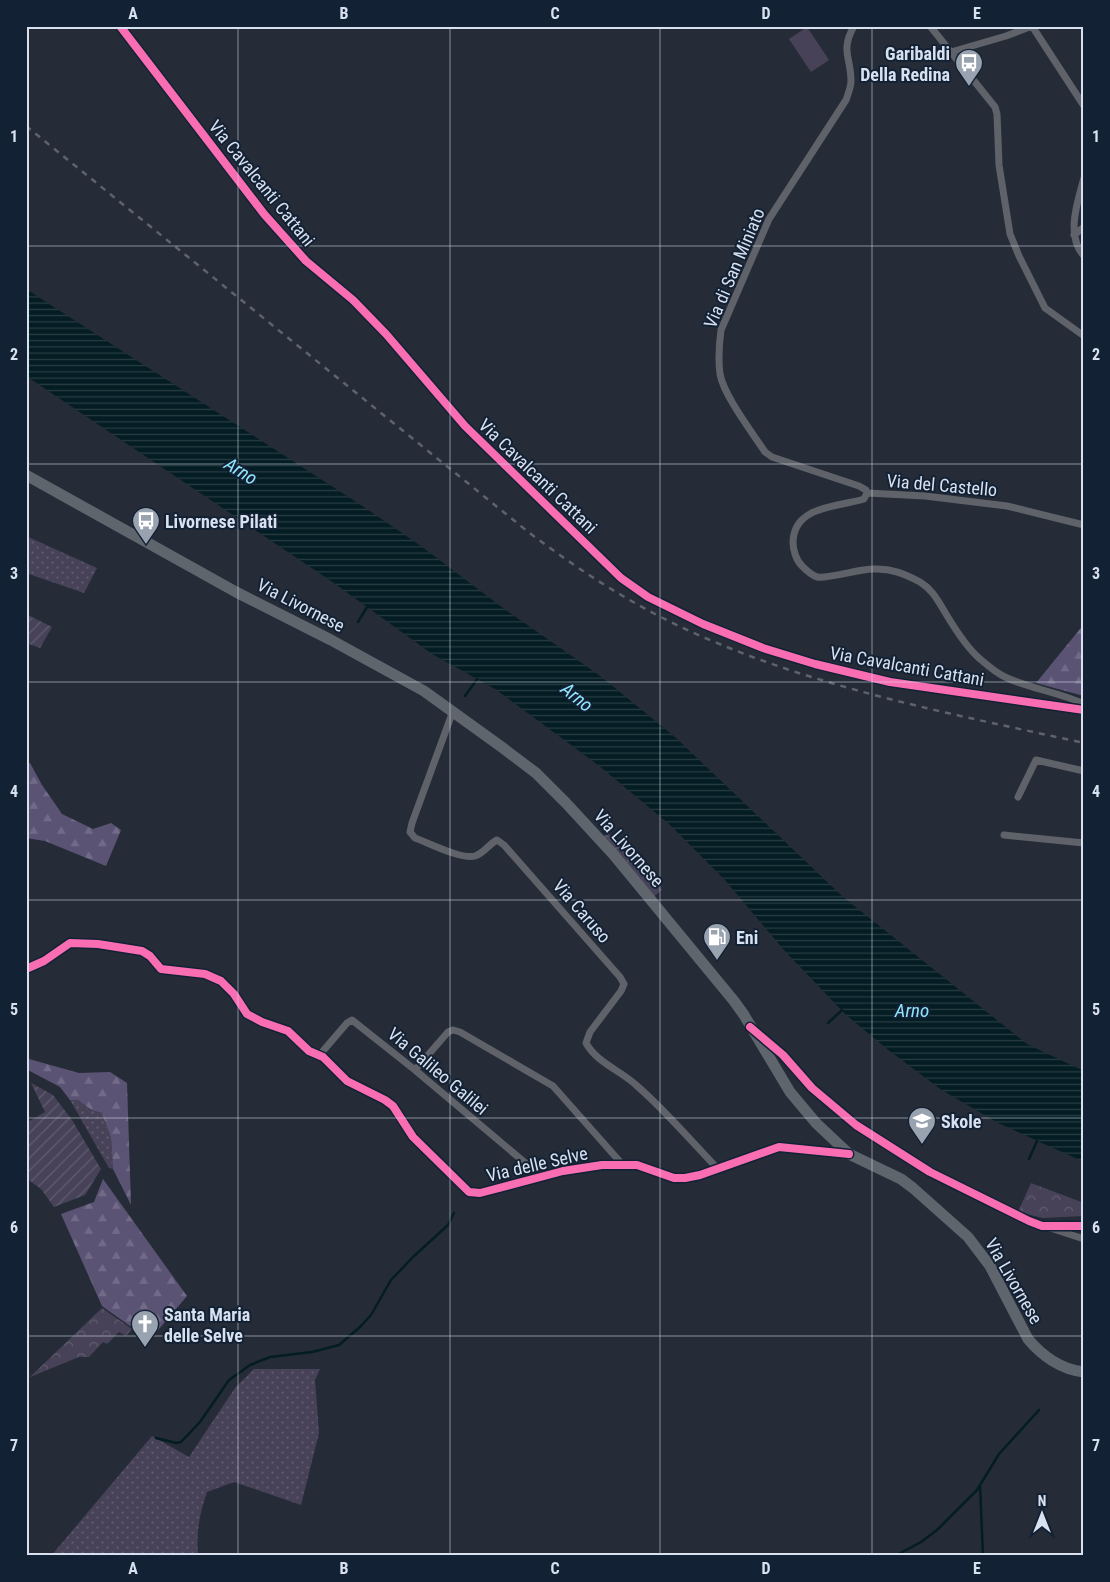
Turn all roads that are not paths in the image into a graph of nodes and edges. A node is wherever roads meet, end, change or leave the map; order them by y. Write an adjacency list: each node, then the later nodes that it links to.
1 (120, 26): 16 (street, Via Cavalcanti Cattani)
2 (854, 26): 13 (street, Via di San Miniato)
3 (930, 26): 5 (street)
4 (1032, 26): 5 (street); 6 (street)
5 (950, 52): 11 (street)
6 (1084, 106)
7 (1084, 178): 9 (street)
8 (1084, 227): 9 (street)
9 (1074, 235): 10 (street)
10 (1084, 256)
11 (1084, 336)
12 (26, 475): 17 (main road, Via Livornese)
13 (867, 493): 14 (street, Via del Castello); 15 (street, Via del Castello)
14 (1084, 525)
15 (1084, 704)
16 (1084, 710)
17 (453, 711): 23 (main road, Via Livornese); 28 (street, Via Caruso)
18 (1084, 771): 19 (street)
19 (1018, 797)
20 (1004, 835): 21 (street)
21 (1084, 843)
22 (26, 969): 24 (street, Via delle Selve)
23 (750, 1027): 26 (main road, Via Livornese); 30 (street)
24 (323, 1057): 25 (street, Via Galileo Galilei); 29 (street, Via delle Selve)
25 (415, 1070): 27 (street); 29 (street, Via Galileo Galilei)
26 (849, 1154): 28 (street, Via delle Selve); 33 (main road, Via Livornese)
27 (622, 1164): 28 (street, Via delle Selve); 29 (street, Via delle Selve)
28 (717, 1168)
29 (542, 1177)
30 (1042, 1226): 31 (street); 32 (street)
31 (1084, 1226)
32 (1084, 1239)
33 (1084, 1372)

